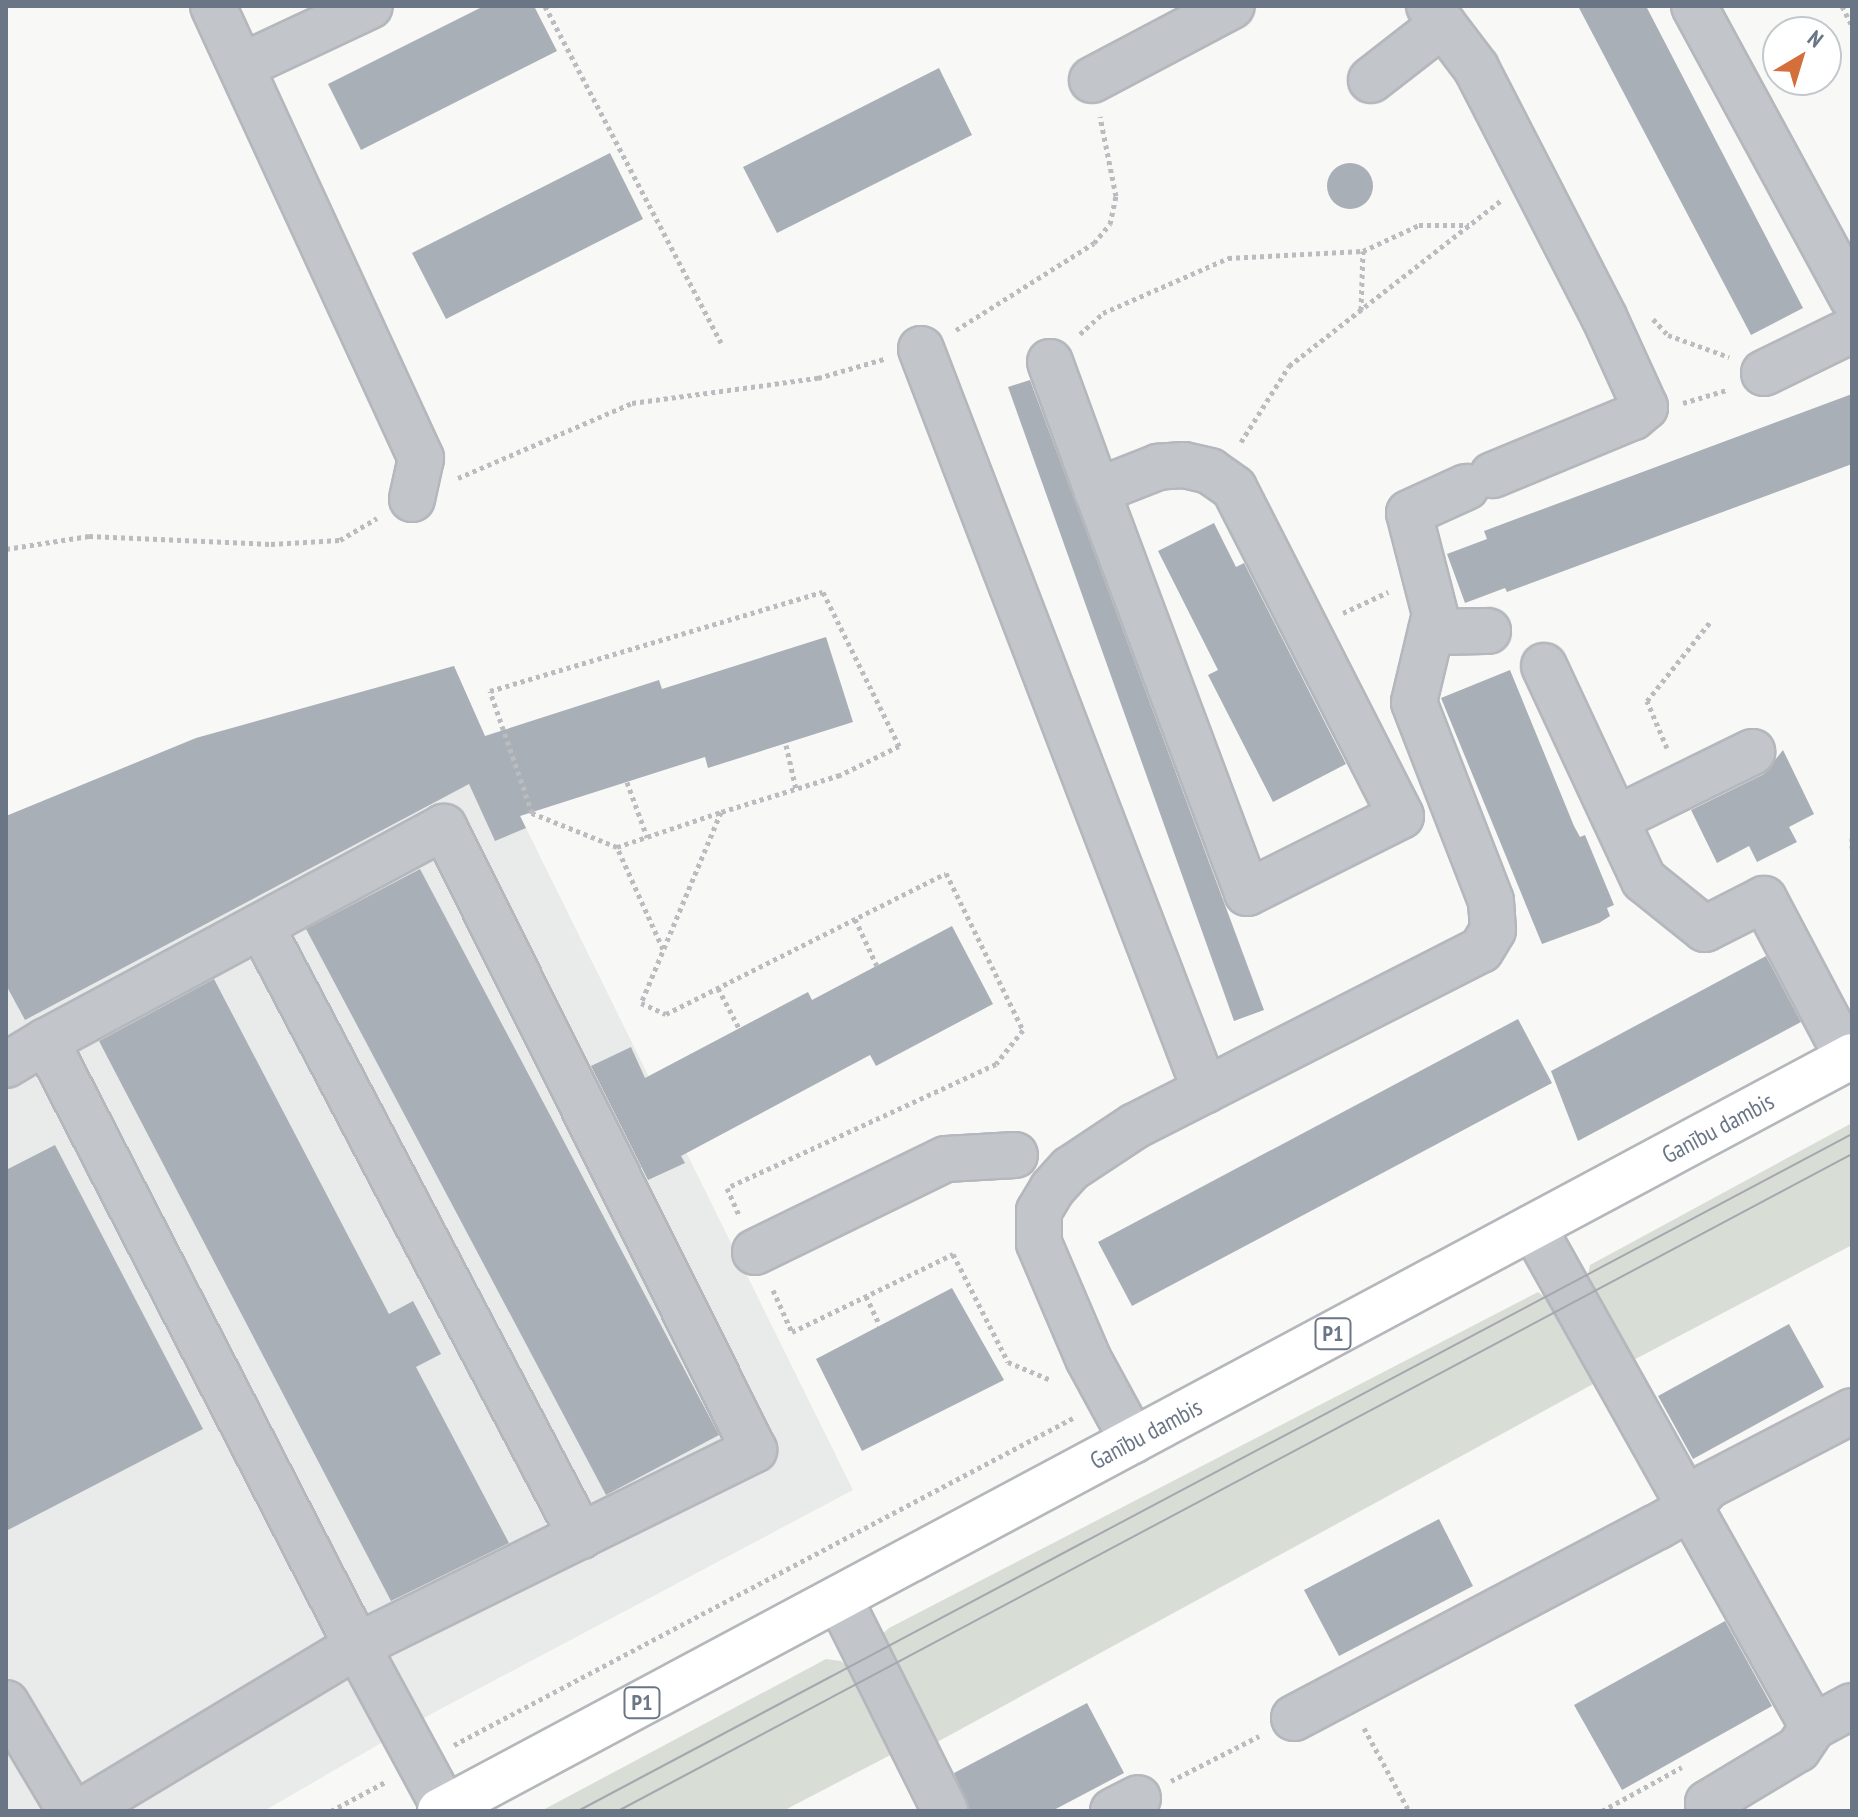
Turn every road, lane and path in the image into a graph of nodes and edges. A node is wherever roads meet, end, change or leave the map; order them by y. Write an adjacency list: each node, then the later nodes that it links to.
1 (213, 6): 9 (street)
2 (370, 6): 9 (street)
3 (545, 6): 18 (path)
4 (1232, 6): 10 (street)
5 (1694, 6): 17 (street)
6 (1842, 6): 8 (path)
7 (1436, 15): 11 (street); 12 (street)
8 (1852, 26)
9 (242, 66): 26 (street)
10 (1092, 80): 19 (path)
11 (1371, 80)
12 (1528, 168): 13 (path); 28 (street)
13 (1470, 225): 14 (path); 15 (path)
14 (1363, 251): 15 (path); 20 (path)
15 (1361, 310): 24 (path)
16 (1648, 313): 21 (path)
17 (1850, 329): 21 (street)
18 (721, 343)
19 (921, 349): 26 (path); 56 (street)
20 (1050, 362): 25 (street)
21 (1764, 373)
22 (1720, 393): 23 (path)
23 (1708, 398)
24 (1234, 488): 25 (street); 30 (street)
25 (1097, 491): 35 (street)
26 (412, 499): 27 (path)
27 (6, 549)
28 (1425, 575): 30 (path); 32 (street)
29 (1710, 622): 39 (path)
30 (1308, 631): 35 (street)
31 (1488, 631): 32 (street)
32 (1431, 632): 34 (street)
33 (1544, 666): 42 (street)
34 (1414, 702): 35 (street); 56 (street)
35 (1348, 703)
36 (786, 745): 40 (path)
37 (1752, 752): 39 (street)
38 (627, 782): 43 (path)
39 (1684, 785): 42 (street)
40 (796, 789): 41 (path); 45 (path)
41 (721, 812): 43 (path); 49 (path)
42 (1616, 819): 54 (street)
43 (647, 837): 45 (path)
44 (1852, 838): 46 (path)
45 (617, 847): 49 (path)
46 (1852, 847)
47 (855, 919): 50 (path); 51 (path); 59 (path)
48 (261, 926): 53 (street); 66 (street); 66 (street)
49 (663, 949): 51 (path)
50 (877, 966)
51 (718, 988): 52 (path)
52 (739, 1028)
53 (46, 1041): 55 (street); 68 (street)
54 (1850, 1057): 58 (main road, Ganību dambis / P1)
55 (6, 1065)
56 (1205, 1090): 62 (street)
57 (1015, 1155): 59 (street)
58 (1533, 1227): 64 (main road, Ganību dambis / P1); 65 (street)
59 (755, 1252): 60 (path)
60 (866, 1296): 61 (path); 62 (path)
61 (880, 1326)
62 (1097, 1375): 64 (street)
63 (1852, 1411): 65 (street)
64 (1133, 1441): 67 (main road, Ganību dambis / P1)
65 (1687, 1510): 69 (street); 73 (street)
66 (581, 1536): 68 (street)
67 (839, 1598): 76 (main road, Ganību dambis / P1); 79 (street)
68 (357, 1646): 76 (street); 78 (street)
69 (1344, 1692): 72 (street); 80 (path)
70 (1852, 1706): 73 (street)
71 (7, 1708): 77 (street)
72 (1294, 1718): 74 (path)
73 (1813, 1727): 75 (street)
74 (1126, 1804)
75 (1706, 1808)
76 (442, 1810)
77 (70, 1811)
78 (82, 1811)
79 (945, 1811)
80 (1409, 1811)

